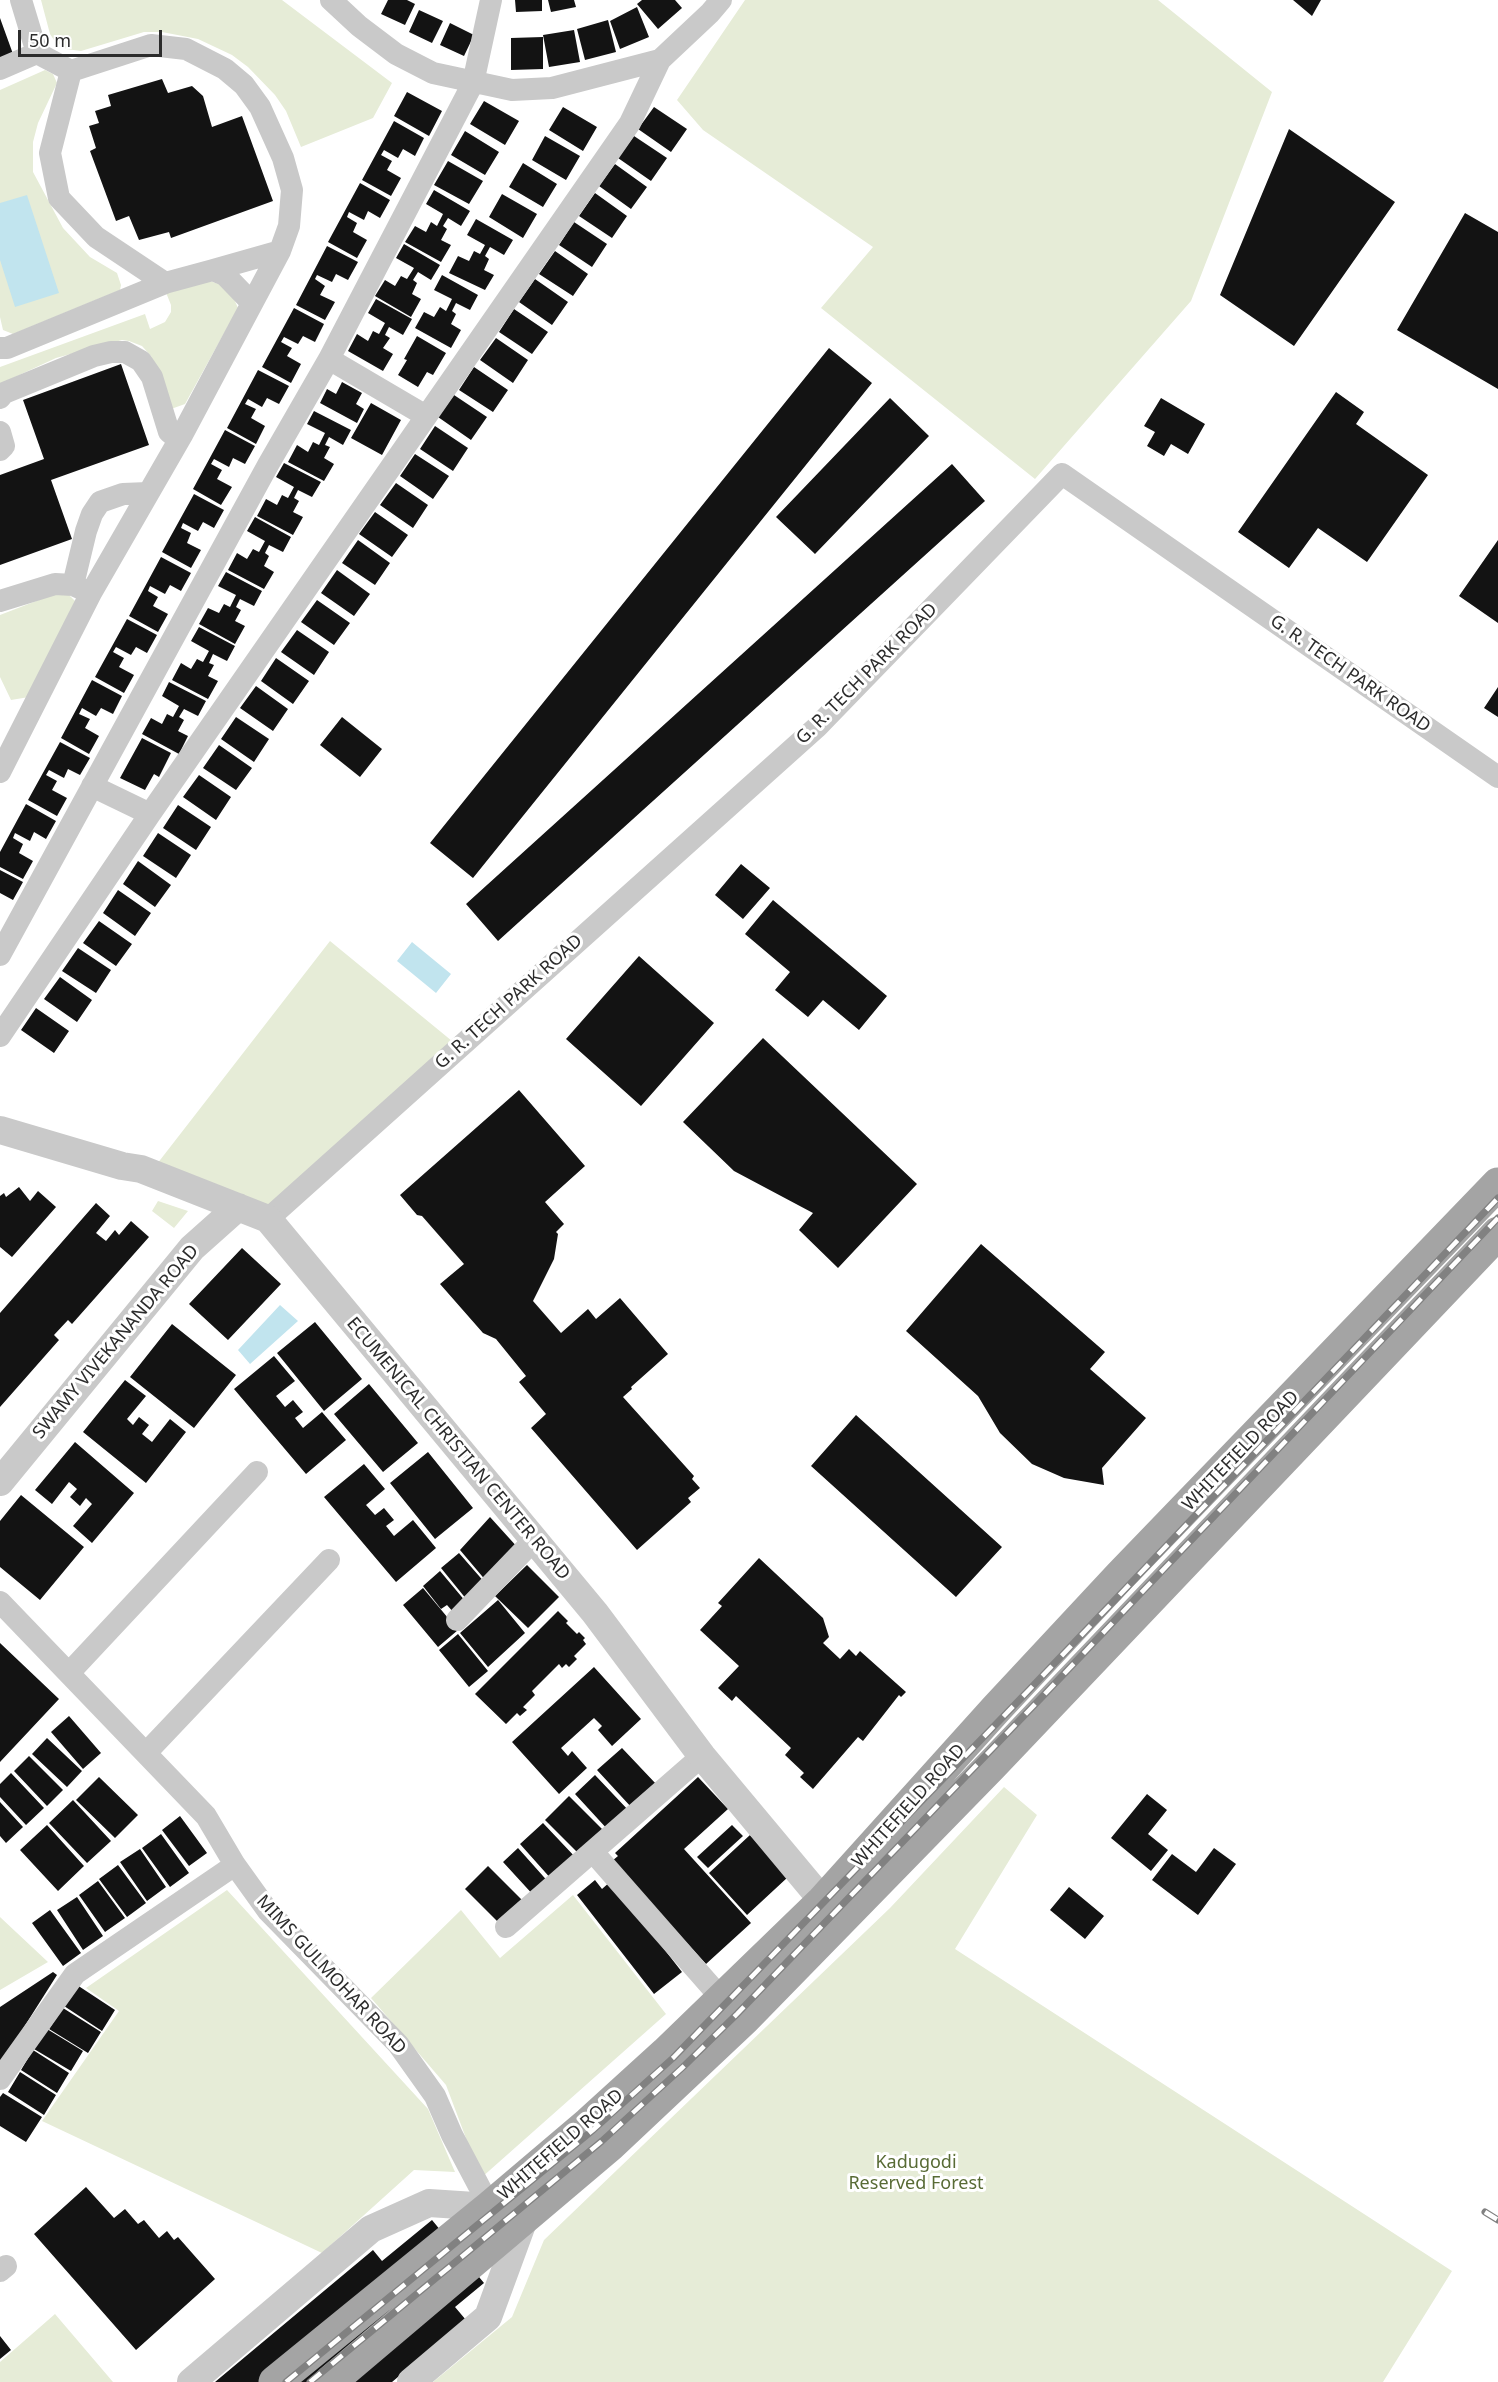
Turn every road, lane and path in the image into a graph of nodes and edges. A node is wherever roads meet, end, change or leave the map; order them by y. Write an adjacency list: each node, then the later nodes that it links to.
1 (21, 0): 5 (street)
2 (331, 0): 9 (street)
3 (490, 0): 9 (street)
4 (721, 0): 6 (street)
5 (37, 53): 7 (street); 8 (street)
6 (660, 60): 9 (street); 17 (street)
7 (0, 69)
8 (71, 71): 10 (street); 12 (street)
9 (473, 83): 15 (street)
10 (280, 251): 11 (street); 13 (street)
11 (213, 270): 12 (street); 13 (street)
12 (165, 283): 14 (street)
13 (252, 303): 19 (street)
14 (0, 348)
15 (329, 359): 17 (street); 26 (street)
16 (0, 398): 19 (street)
17 (426, 416): 27 (street)
18 (0, 432): 20 (street)
19 (179, 440): 21 (street)
20 (0, 450)
21 (148, 493): 22 (street); 22 (street)
22 (82, 589): 23 (street); 24 (street)
23 (0, 601)
24 (0, 772)
25 (1498, 777): 33 (street, G. R. TECH PARK ROAD)
26 (92, 786): 27 (street); 28 (street)
27 (150, 814): 29 (street)
28 (0, 955)
29 (0, 1036)
30 (0, 1130): 32 (street, ECUMENICAL CHRISTIAN CENTER ROAD)
31 (1498, 1184): 46 (main road, WHITEFIELD ROAD)
32 (238, 1207): 33 (street, ECUMENICAL CHRISTIAN CENTER ROAD); 36 (street, SWAMY VIVEKANANDA ROAD)
33 (268, 1219): 37 (street, ECUMENICAL CHRISTIAN CENTER ROAD)
34 (1498, 1233): 51 (main road, WHITEFIELD ROAD)
35 (257, 1472): 41 (street)
36 (0, 1482)
37 (534, 1540): 40 (street); 43 (street, ECUMENICAL CHRISTIAN CENTER ROAD)
38 (329, 1560): 42 (street)
39 (0, 1602): 41 (street, MIMS GULMOHAR ROAD)
40 (457, 1620)
41 (69, 1673): 42 (street, MIMS GULMOHAR ROAD)
42 (146, 1753): 45 (street, MIMS GULMOHAR ROAD)
43 (702, 1756): 44 (street); 46 (street, ECUMENICAL CHRISTIAN CENTER ROAD)
44 (593, 1852): 47 (street); 48 (street)
45 (235, 1865): 49 (street); 50 (street, MIMS GULMOHAR ROAD)
46 (823, 1902): 48 (main road, WHITEFIELD ROAD)
47 (506, 1927)
48 (722, 2000): 50 (main road, WHITEFIELD ROAD)
49 (0, 2079)
50 (490, 2207): 52 (street); 53 (main road, WHITEFIELD ROAD)
51 (524, 2219): 54 (main road, WHITEFIELD ROAD); 55 (street)
52 (191, 2382)
53 (275, 2382)
54 (330, 2382)
55 (411, 2382)

